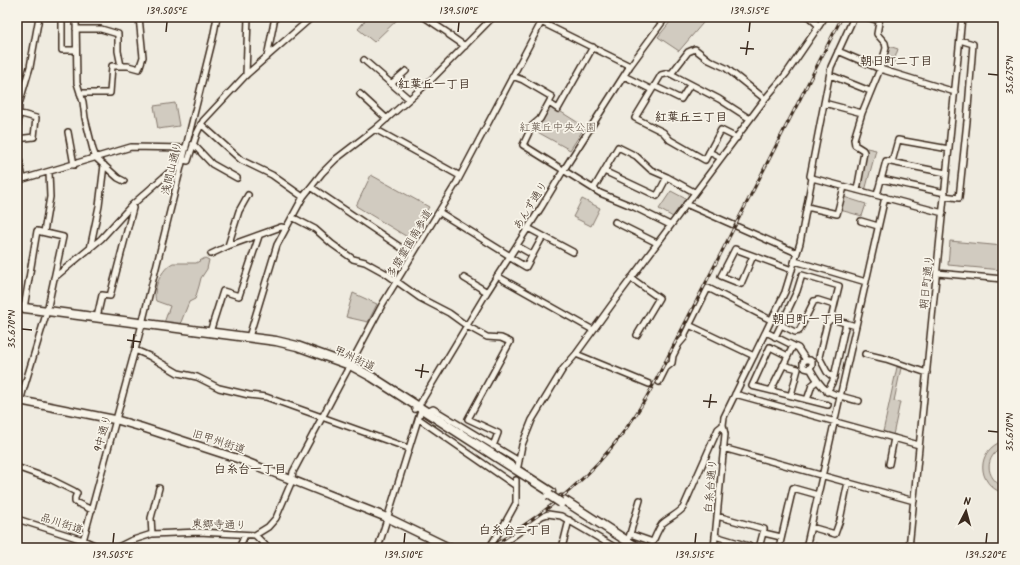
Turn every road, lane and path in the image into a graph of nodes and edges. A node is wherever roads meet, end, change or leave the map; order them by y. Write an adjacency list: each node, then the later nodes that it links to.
1 (39, 17): 48 (street)
2 (62, 17): 24 (street)
3 (76, 17): 20 (street)
4 (139, 17): 28 (street)
5 (217, 17): 59 (street, 浅間山通り)
6 (248, 17): 33 (street)
7 (275, 17): 26 (street)
8 (312, 17): 26 (street)
9 (424, 17): 22 (street)
10 (494, 17): 22 (street)
11 (666, 17): 29 (street, あんず通り)
12 (809, 17): 19 (street)
13 (825, 17): 19 (street)
14 (854, 17): 25 (street)
15 (867, 17): 18 (street)
16 (962, 17): 21 (street, 朝日町通り)
17 (542, 19): 23 (street); 35 (street, 多磨霊園南参道)
18 (880, 19): 30 (street)
19 (819, 26): 45 (street)
20 (76, 29): 24 (street); 28 (street)
21 (960, 40): 41 (street, 朝日町通り); 86 (street)
22 (465, 46): 44 (street)
23 (593, 47): 29 (street); 46 (street)
24 (76, 50): 42 (street)
25 (838, 51): 30 (street); 34 (street)
26 (267, 57): 33 (street)
27 (364, 60): 37 (street)
28 (122, 66): 42 (street)
29 (630, 66): 36 (street, あんず通り)
30 (880, 69): 40 (street); 41 (street)
31 (406, 71): 37 (street)
32 (671, 74): 38 (street); 39 (street); 45 (street)
33 (246, 75): 52 (street)
34 (830, 75): 40 (street); 47 (street)
35 (512, 76): 46 (street); 73 (street, 多磨霊園南参道)
36 (624, 76): 39 (street); 69 (street, あんず通り)
37 (391, 84): 44 (street)
38 (690, 85): 39 (street); 51 (street)
39 (653, 88): 62 (street)
40 (870, 92): 49 (street)
41 (955, 92): 61 (street, 朝日町通り)
42 (80, 93): 63 (street)
43 (360, 94): 50 (street)
44 (409, 99): 50 (street)
45 (765, 99): 51 (street)
46 (549, 103): 69 (street)
47 (824, 104): 49 (street); 76 (street)
48 (18, 113): 56 (street); 56 (street)
49 (862, 113): 84 (street)
50 (387, 119): 53 (street)
51 (750, 119): 55 (street)
52 (202, 124): 58 (street); 89 (street)
53 (376, 129): 73 (street); 81 (street)
54 (68, 132): 67 (street)
55 (737, 138): 62 (street); 64 (street)
56 (17, 139): 57 (street)
57 (17, 143)
58 (193, 144): 66 (street); 75 (street)
59 (186, 148): 63 (street); 66 (street, 浅間山通り)
60 (17, 149): 77 (street)
61 (949, 149): 65 (street); 72 (street, 朝日町通り)
62 (709, 152): 64 (street)
63 (96, 158): 67 (street); 68 (street)
64 (721, 158): 85 (street)
65 (892, 162): 72 (street); 78 (street)
66 (182, 163): 92 (street); 137 (street, 浅間山通り)
67 (74, 165): 71 (street)
68 (104, 165): 79 (street); 109 (street)
69 (563, 171): 83 (street); 102 (street, あんず通り)
70 (604, 171): 74 (street); 74 (street); 83 (street)
71 (49, 172): 77 (street); 103 (street)
72 (946, 173): 86 (street, 朝日町通り)
73 (460, 176): 94 (street, 多磨霊園南参道)
74 (667, 177): 85 (street)
75 (237, 178)
76 (812, 178): 82 (street); 93 (street)
77 (23, 179): 80 (street)
78 (881, 179): 86 (street); 88 (street)
79 (124, 181)
80 (17, 182)
81 (311, 187): 89 (street); 113 (street)
82 (844, 187): 84 (street); 93 (street)
83 (594, 188): 99 (street)
84 (857, 190): 88 (street)
85 (694, 192): 91 (street)
86 (944, 194): 95 (street, 朝日町通り)
87 (248, 195): 107 (street)
88 (877, 195): 90 (street)
89 (303, 197): 96 (street)
90 (885, 197): 95 (street); 100 (street)
91 (686, 204): 99 (street); 111 (street)
92 (132, 205): 109 (street); 131 (street)
93 (807, 206): 111 (street)
94 (439, 212): 113 (street, 多磨霊園南参道); 115 (street)
95 (943, 213): 119 (street, 朝日町通り)
96 (292, 217): 101 (street); 125 (street)
97 (862, 221): 100 (street)
98 (615, 222): 106 (street)
99 (670, 225): 106 (street)
100 (878, 226): 126 (street)
101 (286, 228): 104 (street); 144 (street)
102 (528, 228): 105 (street); 108 (street, あんず通り)
103 (44, 232): 121 (street); 129 (street)
104 (259, 236): 107 (street); 141 (street)
105 (544, 236): 110 (street); 114 (street)
106 (657, 243): 123 (street)
107 (228, 246): 112 (street)
108 (516, 246): 114 (street); 115 (street, あんず通り)
109 (90, 249): 121 (street)
110 (573, 252)
111 (797, 253): 117 (street)
112 (212, 254)
113 (412, 255): 125 (street, 多磨霊園南参道)
114 (533, 255): 115 (street)
115 (509, 256): 120 (street, あんず通り)
116 (753, 256): 116 (street); 118 (street)
117 (796, 261): 118 (street); 126 (street)
118 (792, 270): 133 (street)
119 (937, 273): 124 (street); 154 (street, 朝日町通り)
120 (497, 276): 127 (street, あんず通り); 140 (street)
121 (54, 278): 130 (street)
122 (464, 278): 127 (street)
123 (631, 278): 140 (street); 143 (street)
124 (1003, 279)
125 (397, 281): 138 (street); 153 (street, 多磨霊園南参道)
126 (866, 282): 139 (street)
127 (487, 292): 138 (street, あんず通り)
128 (834, 305): 132 (street); 136 (street); 136 (street)
129 (19, 309): 130 (highway, 甲州街道)
130 (46, 313): 131 (highway, 甲州街道); 137 (highway, 甲州街道); 164 (street)
131 (97, 317): 137 (highway, 甲州街道)
132 (831, 319): 134 (street); 155 (street)
133 (771, 320): 135 (street); 142 (street)
134 (846, 323): 139 (street); 155 (street)
135 (689, 325): 150 (street); 157 (street)
136 (781, 325): 145 (street)
137 (142, 326): 141 (highway, 甲州街道); 147 (street, 9中通り); 153 (highway, 甲州街道)
138 (467, 326): 168 (street, あんず通り); 175 (street)
139 (856, 326): 163 (street)
140 (593, 330): 148 (street)
141 (210, 332): 144 (highway, 甲州街道)
142 (766, 332): 145 (street); 150 (street)
143 (637, 334)
144 (249, 337): 153 (highway, 甲州街道)
145 (775, 337): 146 (street)
146 (793, 346): 151 (street); 156 (street)
147 (135, 350): 169 (street); 170 (street, 9中通り)
148 (576, 354): 158 (street); 175 (street)
149 (865, 354): 154 (street)
150 (754, 356): 161 (street)
151 (788, 356): 152 (street); 159 (street)
152 (783, 365): 159 (street); 162 (street)
153 (349, 367): 168 (highway, 甲州街道); 169 (street, 多磨霊園南参道)
154 (927, 373): 174 (street, 朝日町通り)
155 (834, 378): 160 (street)
156 (817, 381): 160 (street); 165 (street)
157 (659, 382)
158 (649, 384)
159 (771, 390): 162 (street)
160 (827, 392): 163 (street)
161 (735, 394): 171 (street); 172 (street)
162 (791, 395): 165 (street)
163 (840, 396): 166 (street); 171 (street)
164 (19, 400): 170 (main road, 旧甲州街道)
165 (807, 400): 167 (street)
166 (859, 401)
167 (828, 406)
168 (420, 412): 175 (street); 176 (street, あんず通り); 184 (street); 188 (highway, 甲州街道)
169 (322, 418): 176 (street); 181 (street, 多磨霊園南参道)
170 (116, 420): 181 (main road, 旧甲州街道); 190 (street, 9中通り)
171 (835, 422): 173 (street); 180 (street)
172 (723, 425): 177 (street, 白糸台通り); 203 (street)
173 (894, 438): 174 (street); 178 (street)
174 (919, 445): 189 (street, 朝日町通り)
175 (493, 446)
176 (408, 448): 192 (street, あんず通り)
177 (723, 448): 180 (street); 191 (street, 白糸台通り)
178 (889, 464)
179 (17, 470): 190 (street)
180 (822, 476): 183 (street); 186 (street)
181 (292, 479): 192 (main road, 旧甲州街道); 199 (street, 東郷寺通り)
182 (516, 480): 184 (street)
183 (848, 482): 189 (street); 195 (street)
184 (516, 486): 212 (street)
185 (159, 488): 197 (street)
186 (818, 495): 195 (street); 201 (street)
187 (640, 500): 203 (street)
188 (562, 501): 216 (highway, 甲州街道); 217 (highway, 甲州街道)
189 (914, 501): 224 (street, 朝日町通り)
190 (92, 510): 202 (street, 9中通り)
191 (717, 516): 196 (street); 200 (street, 白糸台通り)
192 (388, 518): 210 (street, あんず通り); 211 (main road, 旧甲州街道)
193 (17, 519): 202 (street, 品川街道)
194 (569, 520): 213 (street); 214 (street); 215 (street)
195 (811, 528): 204 (street)
196 (764, 533): 201 (street); 221 (street)
197 (152, 534): 198 (street, 東郷寺通り); 207 (street, 東郷寺通り)
198 (245, 535): 199 (street, 東郷寺通り); 208 (street)
199 (255, 535): 209 (street)
200 (715, 536): 219 (street, 白糸台通り); 220 (street)
201 (781, 537): 222 (street)
202 (83, 540): 205 (street, 9中通り); 206 (street, 品川街道)
203 (653, 542): 218 (street)
204 (807, 546): 223 (street)
205 (81, 548)
206 (101, 548)
207 (116, 548)
208 (240, 548)
209 (268, 548)
210 (378, 548)
211 (450, 548)
212 (489, 548)
213 (496, 548)
214 (562, 548)
215 (616, 548)
216 (631, 548)
217 (638, 548)
218 (650, 548)
219 (714, 548)
220 (755, 548)
221 (759, 548)
222 (779, 548)
223 (820, 548)
224 (910, 548)

